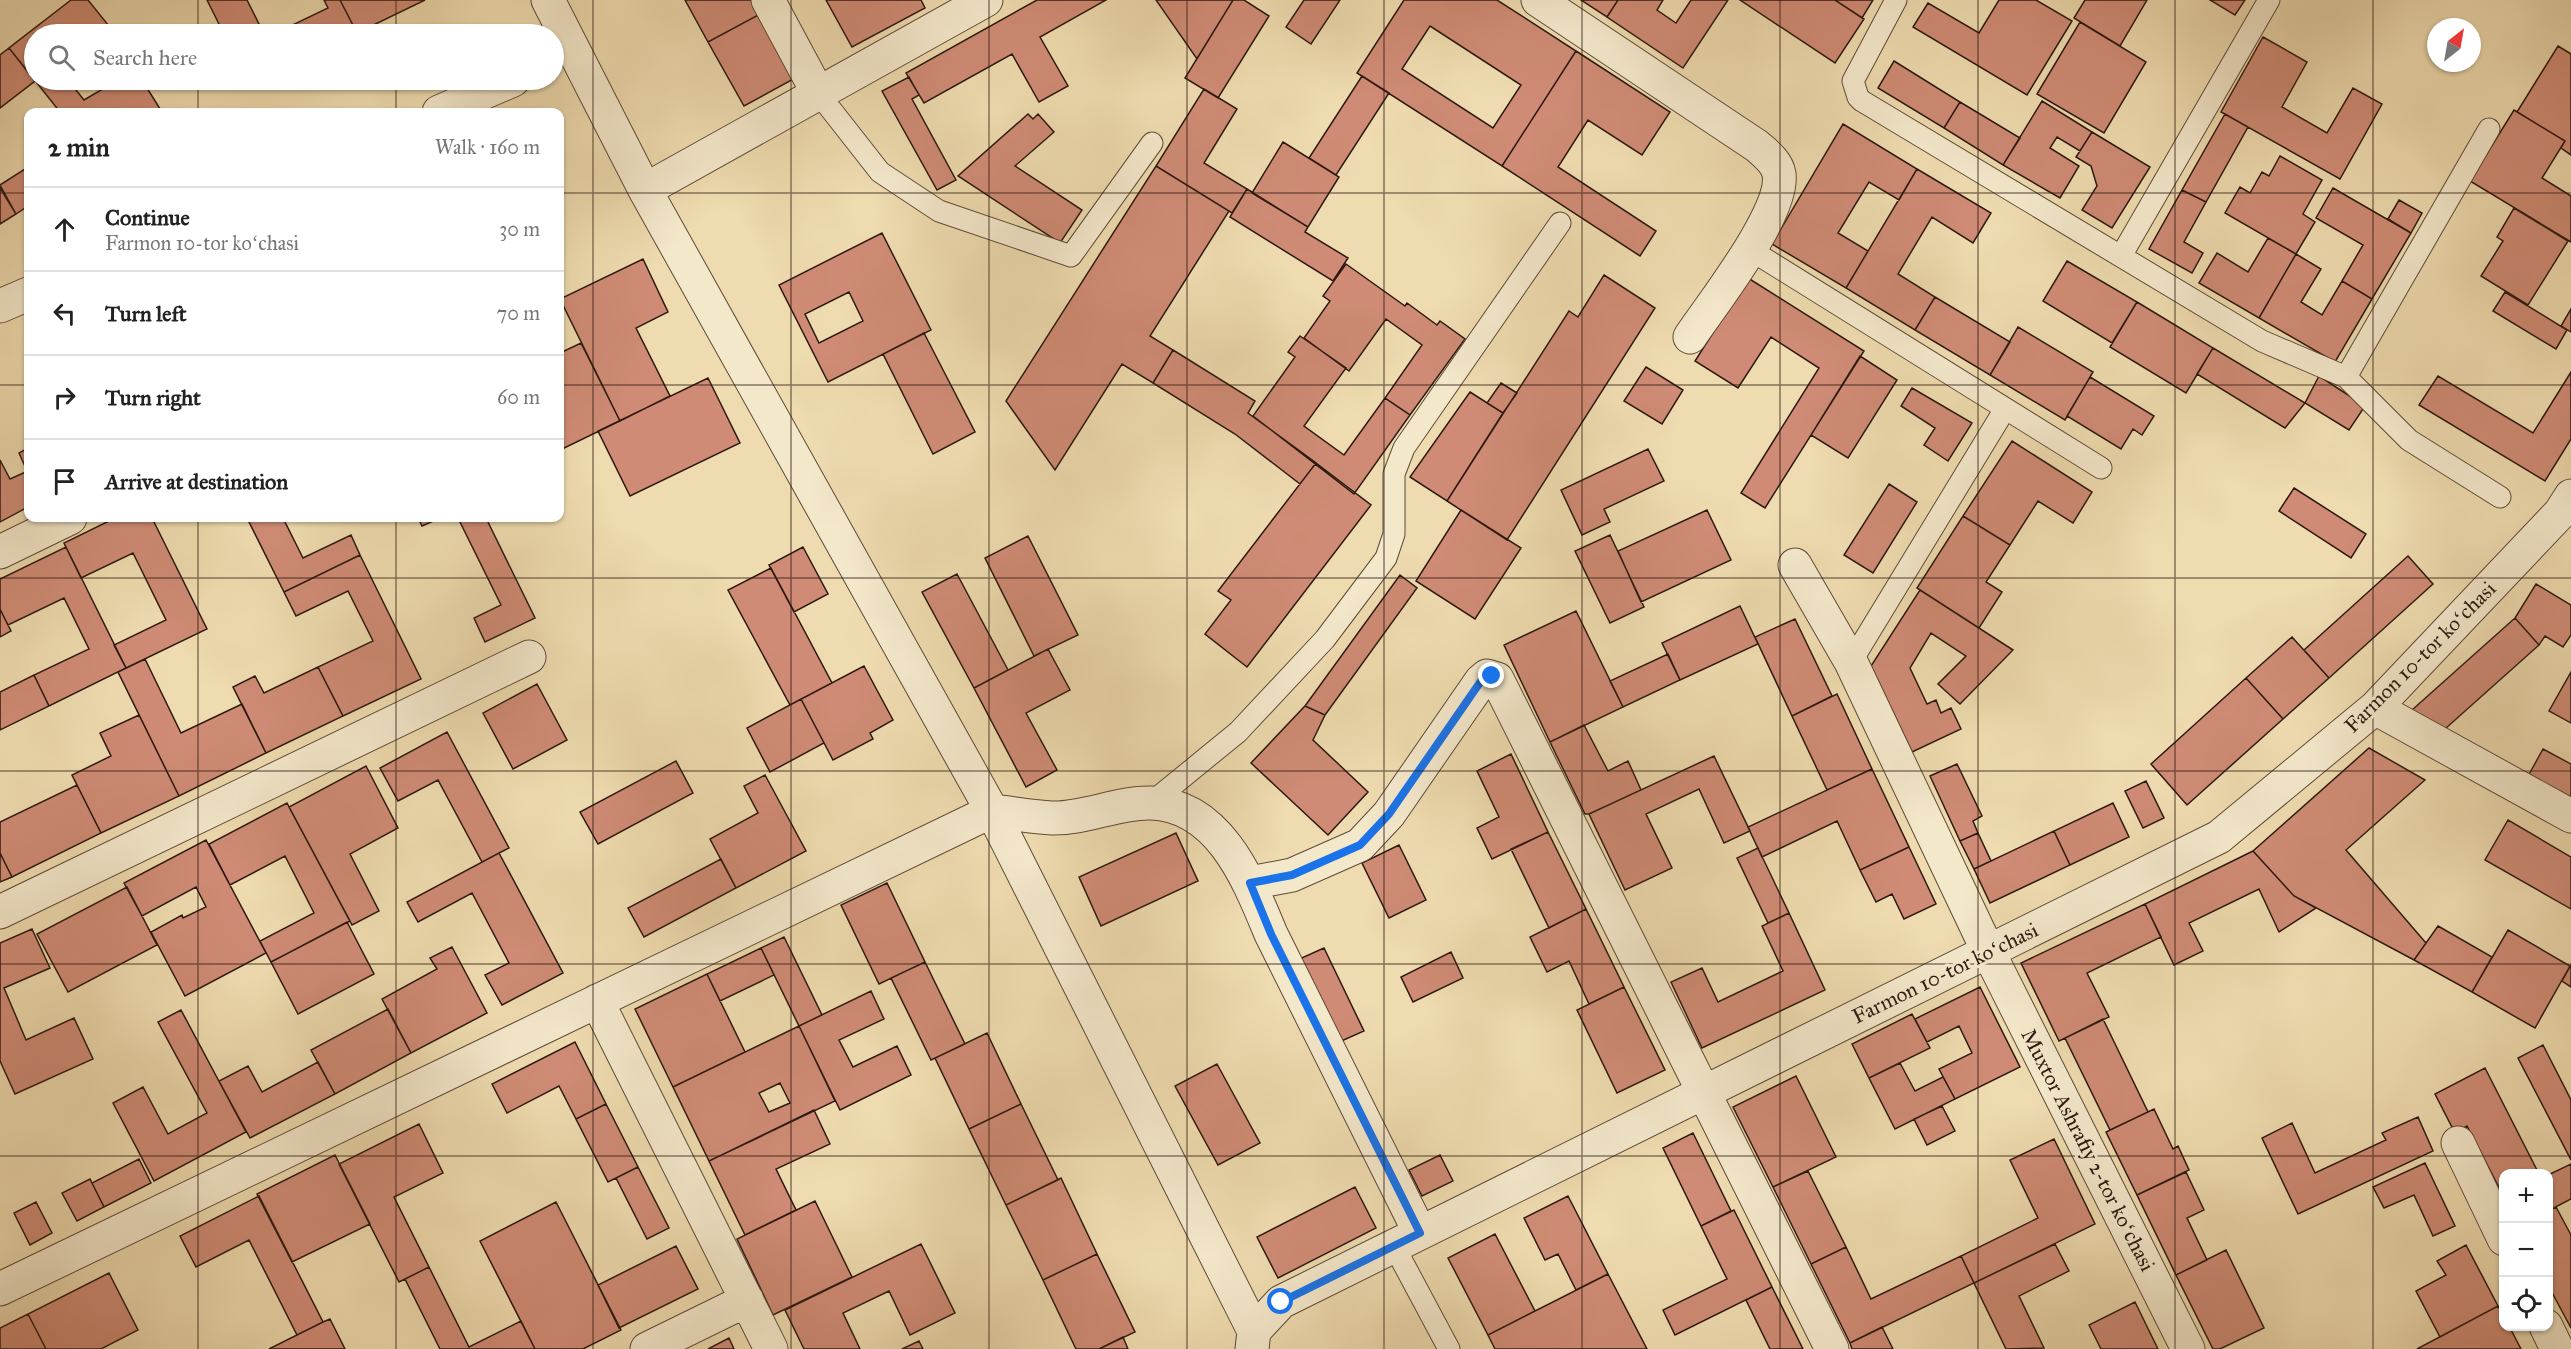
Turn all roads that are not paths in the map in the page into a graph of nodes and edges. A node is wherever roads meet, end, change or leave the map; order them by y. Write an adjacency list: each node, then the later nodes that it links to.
1 (548, 0): 7 (street)
2 (768, 0): 10 (street)
3 (986, 0): 10 (street)
4 (1538, 0): 16 (street)
5 (1896, 0): 17 (lane)
6 (2269, 0): 17 (lane)
7 (555, 24)
8 (565, 57): 14 (street)
9 (490, 90): 11 (street)
10 (818, 93): 13 (lane); 14 (street)
11 (448, 108)
12 (2489, 129): 21 (lane)
13 (1152, 143)
14 (645, 190): 33 (street)
15 (1560, 223): 32 (lane)
16 (1749, 249): 20 (street); 22 (lane)
17 (2121, 256): 21 (lane)
18 (24, 296): 19 (street)
19 (0, 306)
20 (1690, 337)
21 (2346, 376): 25 (lane)
22 (2005, 409): 23 (lane); 30 (lane)
23 (2101, 468)
24 (2571, 496): 31 (street, Farmon 10-tor koʻchasi)
25 (2500, 497)
26 (62, 522): 27 (street)
27 (0, 552)
28 (1795, 565): 30 (street, Muxtor Ashrafiy 2-tor koʻchasi)
29 (529, 657): 36 (street)
30 (1851, 662): 37 (street, Muxtor Ashrafiy 2-tor koʻchasi)
31 (2375, 708): 34 (street); 37 (street, Farmon 10-tor koʻchasi)
32 (1151, 803): 33 (street); 35 (street)
33 (992, 811): 38 (street); 46 (street)
34 (2571, 816)
35 (1250, 883): 39 (street); 42 (street)
36 (0, 912)
37 (1988, 951): 39 (street, Farmon 10-tor koʻchasi); 51 (street, Muxtor Ashrafiy 2-tor koʻchasi)
38 (597, 1001): 43 (street); 44 (street)
39 (1704, 1093): 42 (street, Farmon 10-tor koʻchasi); 50 (street)
40 (2457, 1143): 41 (street)
41 (2499, 1229)
42 (1407, 1240): 46 (street, Farmon 10-tor koʻchasi); 49 (lane)
43 (0, 1290)
44 (747, 1300): 47 (street); 48 (street)
45 (2548, 1331): 52 (street)
46 (1253, 1340)
47 (647, 1349)
48 (771, 1349)
49 (1449, 1349)
50 (1832, 1349)
51 (2188, 1349)
52 (2557, 1349)

